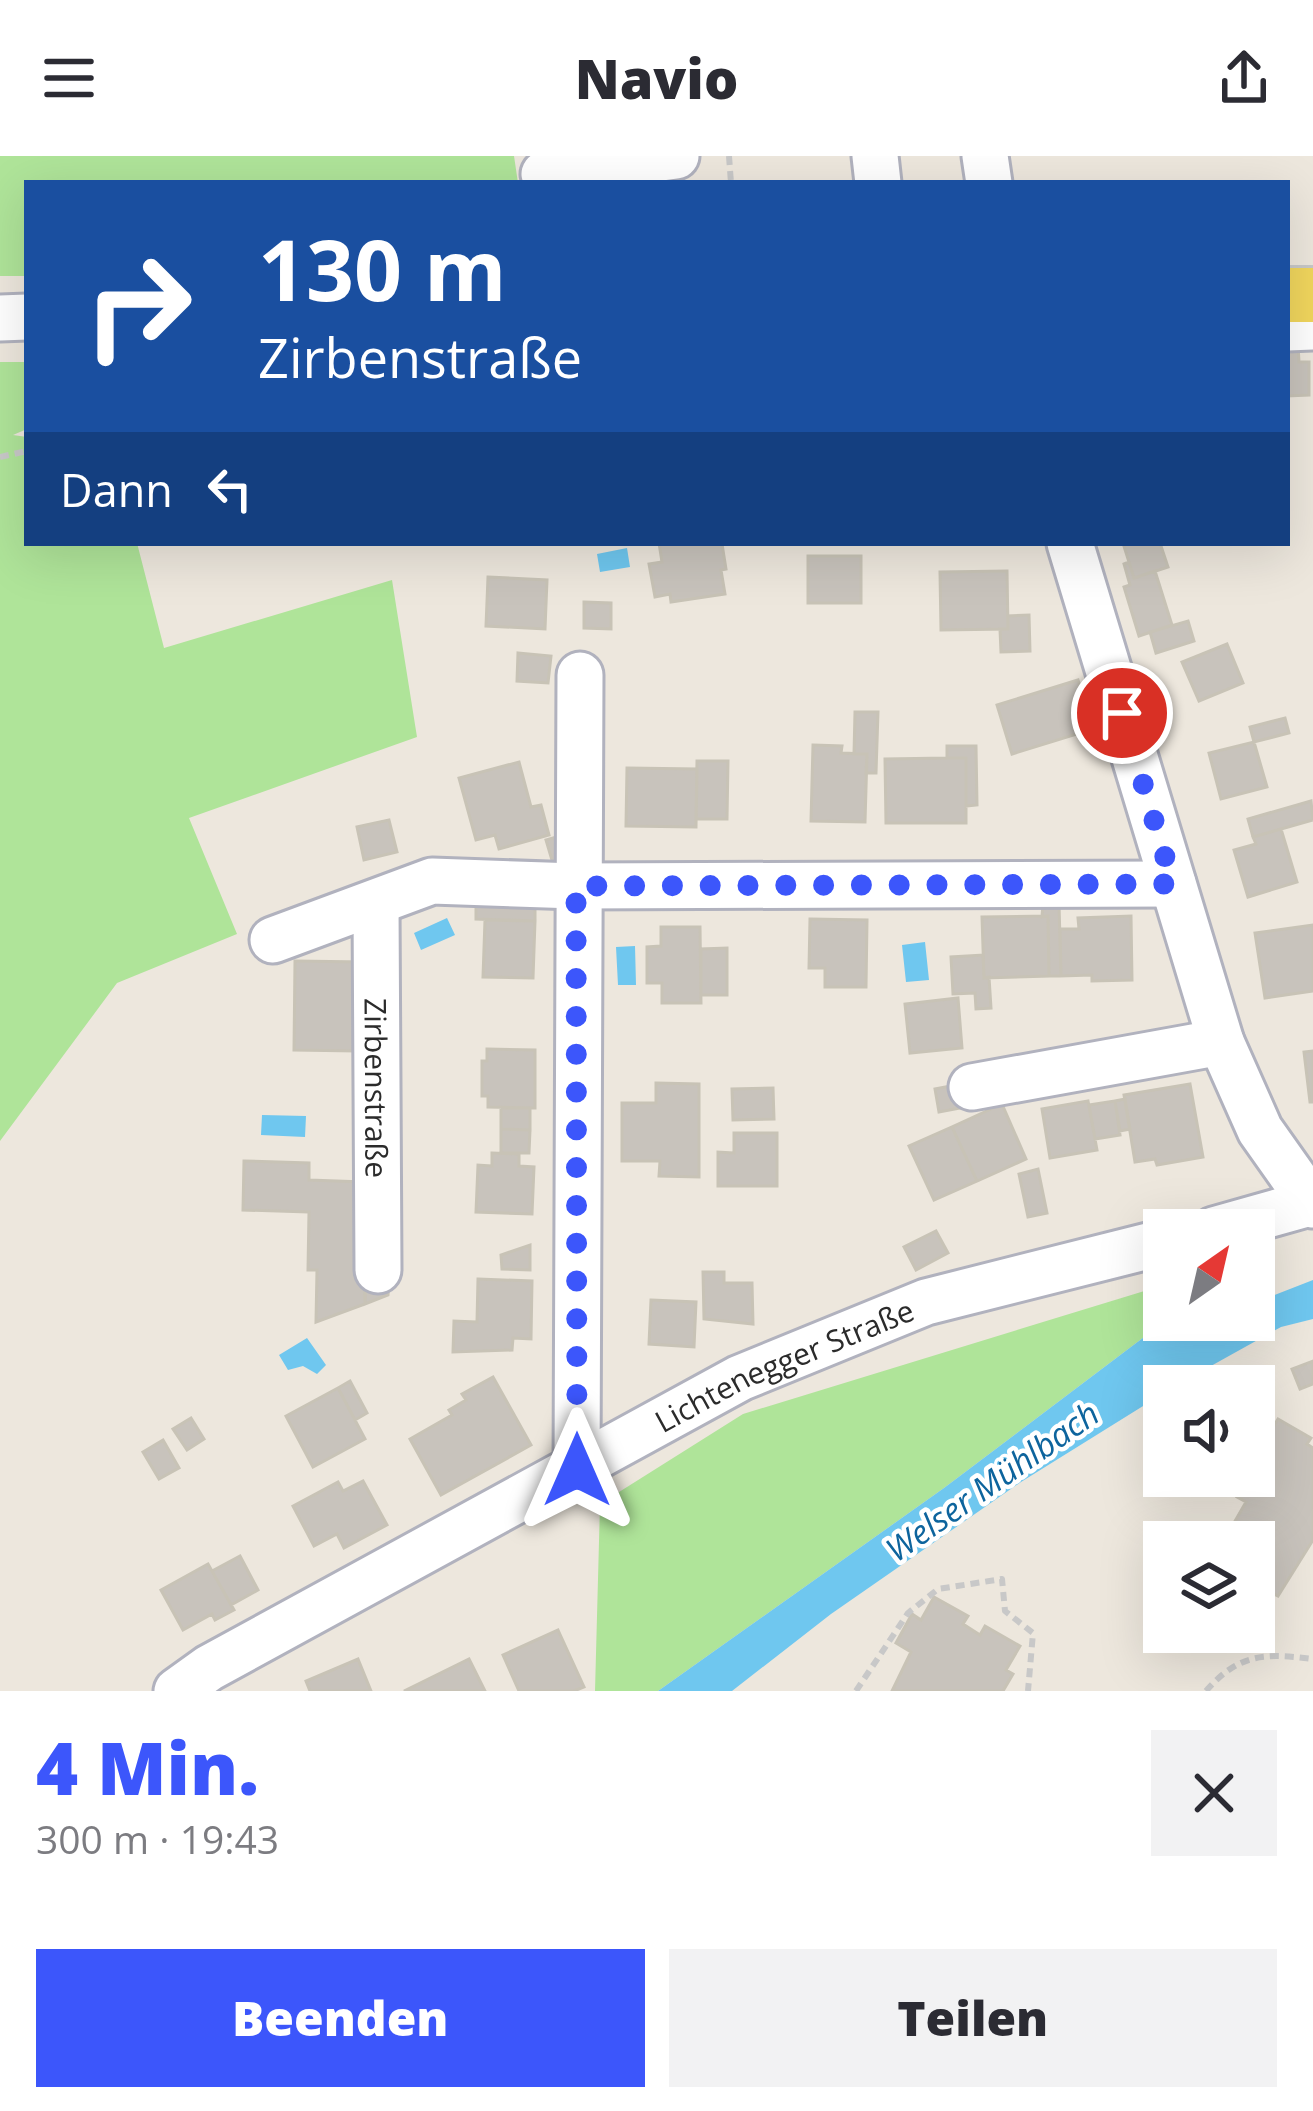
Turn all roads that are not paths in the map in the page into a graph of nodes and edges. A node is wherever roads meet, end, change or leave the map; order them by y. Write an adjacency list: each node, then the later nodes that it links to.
1 (676, 156): 3 (street)
2 (543, 171): 3 (street)
3 (627, 173)
4 (1071, 546): 6 (street)
5 (580, 675): 7 (street)
6 (1173, 884): 7 (street); 10 (street)
7 (576, 886): 8 (street); 16 (street)
8 (376, 904): 9 (street); 15 (street, Zirbenstraße)
9 (273, 940)
10 (1221, 1042): 11 (street); 12 (street)
11 (972, 1087)
12 (1312, 1203): 13 (street)
13 (1275, 1213)
14 (1143, 1247): 16 (street, Lichtenegger Straße)
15 (378, 1270)
16 (577, 1470): 17 (street, Lichtenegger Straße)
17 (177, 1691)

